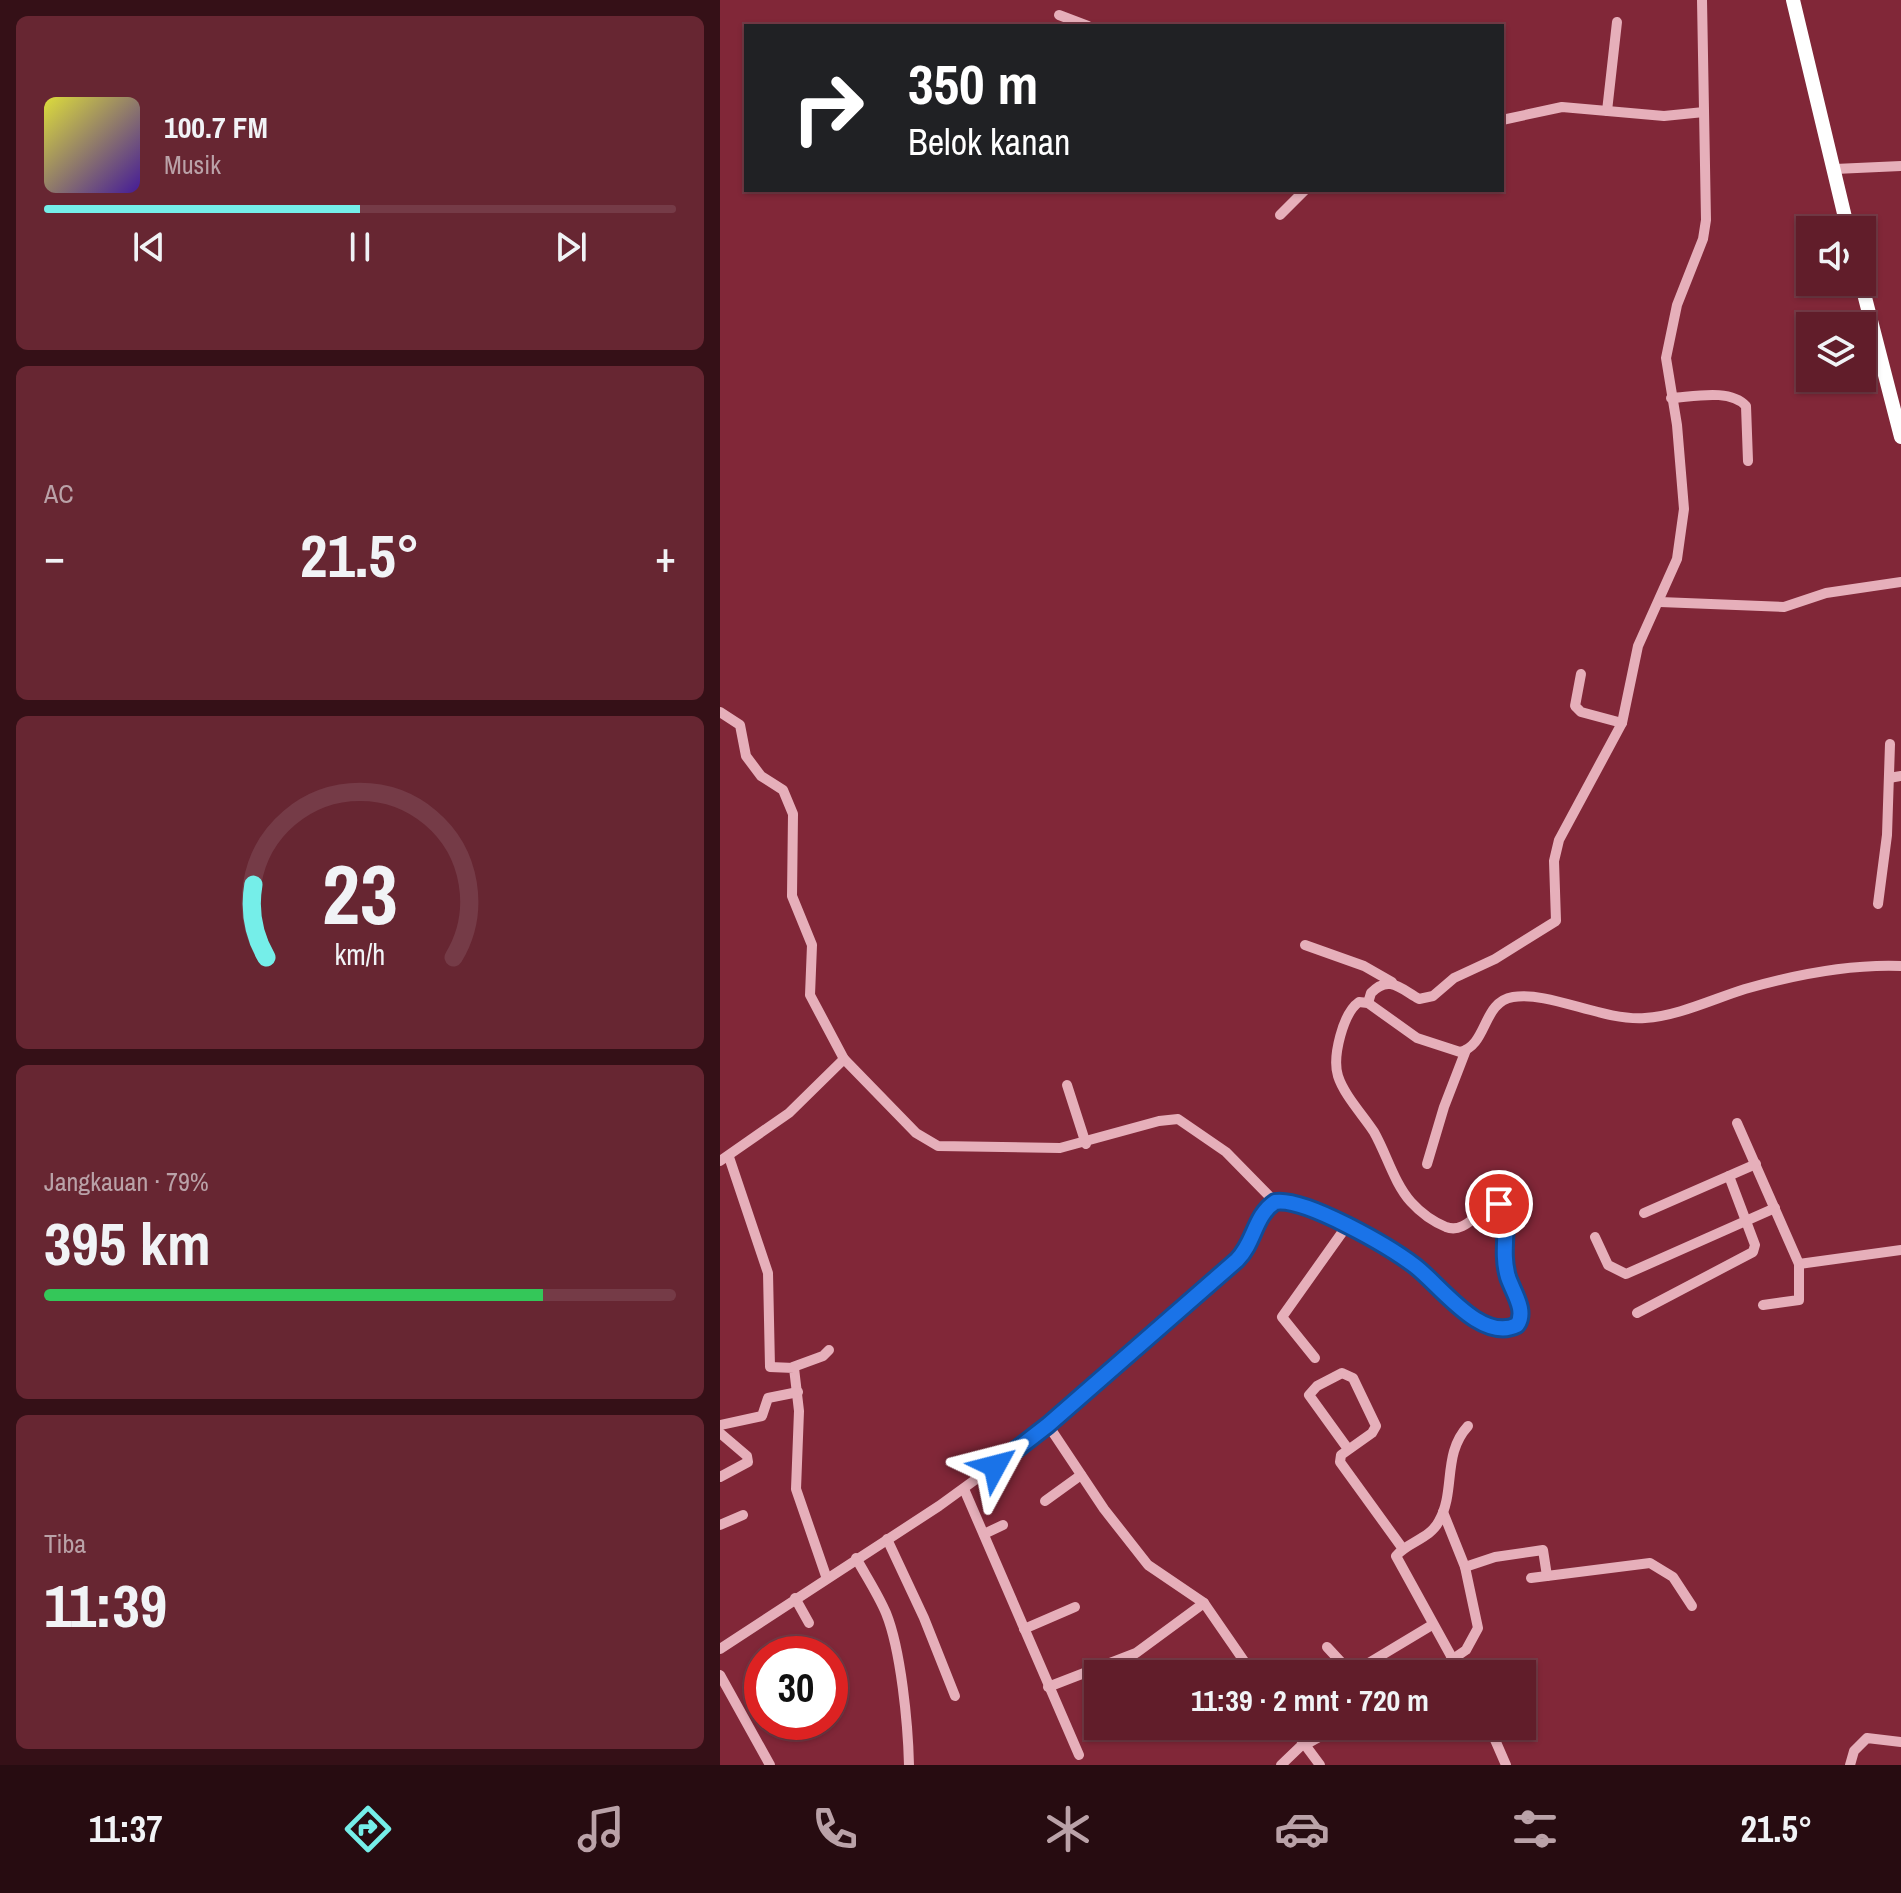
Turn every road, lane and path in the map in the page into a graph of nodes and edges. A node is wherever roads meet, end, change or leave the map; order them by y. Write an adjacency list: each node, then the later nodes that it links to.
1 (1702, 0): 7 (street)
2 (1793, 0): 10 (highway)
3 (1059, 15): 5 (street)
4 (1617, 22): 6 (street)
5 (1083, 24)
6 (1607, 111): 7 (street); 8 (street)
7 (1704, 112): 15 (street)
8 (1504, 120)
9 (1901, 166): 10 (street)
10 (1835, 169): 13 (highway)
11 (1303, 192): 12 (street)
12 (1280, 215)
13 (1845, 216)
14 (1865, 296): 16 (highway)
15 (1671, 398): 17 (street); 19 (street)
16 (1901, 437)
17 (1748, 461)
18 (1901, 582): 19 (street)
19 (1660, 602): 22 (street)
20 (1581, 674): 22 (street)
21 (720, 712): 33 (street)
22 (1622, 723): 30 (street)
23 (1890, 744): 25 (street)
24 (1901, 776): 25 (street)
25 (1889, 778): 26 (street)
26 (1895, 804): 27 (street)
27 (1878, 904)
28 (1305, 945): 30 (street)
29 (1901, 966): 32 (street)
30 (1394, 983): 31 (street)
31 (1368, 1003): 32 (street); 45 (street)
32 (1466, 1050): 38 (street)
33 (844, 1059): 36 (street); 37 (street)
34 (1067, 1085): 36 (street)
35 (1737, 1123): 39 (street)
36 (1086, 1144): 41 (street)
37 (724, 1159): 53 (street)
38 (1427, 1164)
39 (1756, 1164): 40 (street); 42 (street)
40 (1729, 1176): 43 (street); 44 (street)
41 (1275, 1202): 45 (street); 56 (street)
42 (1775, 1208): 44 (street); 48 (street)
43 (1644, 1213)
44 (1746, 1219): 46 (street); 50 (street)
45 (1346, 1227): 52 (street)
46 (1595, 1237)
47 (1901, 1250): 48 (street)
48 (1799, 1264): 49 (street)
49 (1763, 1305)
50 (1637, 1313)
51 (829, 1350): 53 (street)
52 (1315, 1358)
53 (793, 1367): 54 (street)
54 (798, 1392): 55 (street); 73 (street)
55 (720, 1425)
56 (1048, 1425): 60 (street); 62 (street)
57 (1468, 1426): 64 (street)
58 (722, 1437): 61 (street)
59 (1348, 1449): 59 (street); 70 (street)
60 (1081, 1475): 63 (street); 77 (street)
61 (720, 1477)
62 (964, 1489): 68 (street); 69 (street)
63 (1045, 1501)
64 (1443, 1512): 70 (street); 72 (street)
65 (743, 1515): 66 (street)
66 (720, 1525)
67 (1003, 1525): 68 (street)
68 (984, 1534): 82 (street)
69 (887, 1539): 71 (street); 92 (street)
70 (1403, 1549): 81 (street)
71 (856, 1558): 73 (street); 100 (street)
72 (1465, 1567): 74 (street); 89 (street)
73 (826, 1576): 76 (street)
74 (1547, 1576): 75 (street); 78 (street)
75 (1531, 1578)
76 (795, 1598): 80 (street); 84 (street)
77 (1204, 1603): 85 (street); 91 (street)
78 (1692, 1606)
79 (1075, 1607): 82 (street)
80 (809, 1623)
81 (1432, 1625): 87 (street); 88 (street)
82 (1024, 1629): 91 (street)
83 (1327, 1647): 86 (street)
84 (720, 1649)
85 (1243, 1660)
86 (1339, 1660)
87 (1375, 1660)
88 (1453, 1660)
89 (1455, 1660)
90 (720, 1675): 99 (street)
91 (1048, 1687): 98 (street)
92 (955, 1696)
93 (1301, 1740): 97 (street)
94 (1312, 1740): 97 (street)
95 (1495, 1740): 103 (street)
96 (1901, 1742): 104 (street)
97 (1304, 1744): 101 (street); 102 (street)
98 (1079, 1755)
99 (770, 1765)
100 (909, 1765)
101 (1281, 1765)
102 (1320, 1765)
103 (1506, 1765)
104 (1850, 1765)

